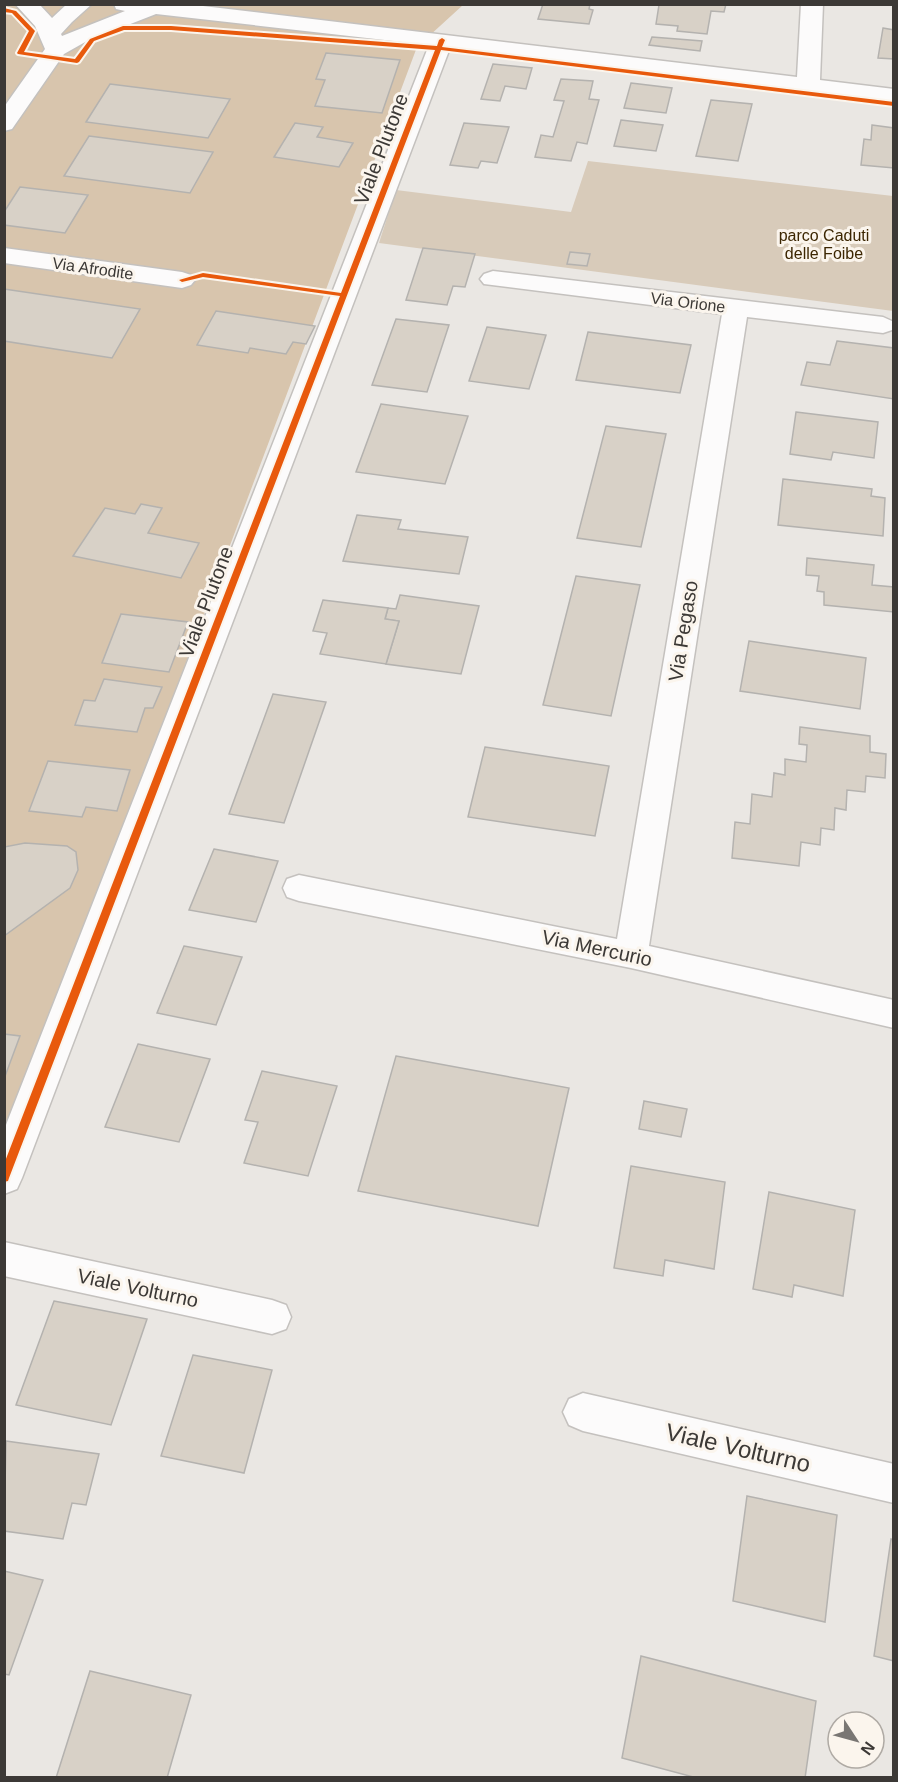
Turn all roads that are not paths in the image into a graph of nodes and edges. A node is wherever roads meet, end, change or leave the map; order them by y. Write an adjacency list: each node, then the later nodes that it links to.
1 (25, 4): 9 (street)
2 (82, 4): 9 (street)
3 (87, 4): 7 (street)
4 (124, 4): 6 (street)
5 (812, 4): 10 (street)
6 (154, 8): 7 (street); 8 (street)
7 (79, 36): 9 (street)
8 (442, 40): 10 (street); 21 (street, Viale Plutone)
9 (54, 41): 12 (street)
10 (808, 85): 11 (street)
11 (894, 96)
12 (4, 124)
13 (4, 255): 15 (street, Via Afrodite)
14 (492, 279): 16 (street, Via Orione)
15 (182, 280)
16 (736, 307): 17 (street, Via Orione); 19 (street, Via Pegaso)
17 (883, 325)
18 (299, 888): 19 (street, Via Mercurio)
19 (631, 954): 20 (street, Via Mercurio)
20 (894, 1014)
21 (4, 1178)
22 (4, 1259): 23 (street, Viale Volturno)
23 (272, 1317)
24 (583, 1412): 25 (street, Viale Volturno)
25 (894, 1484)

